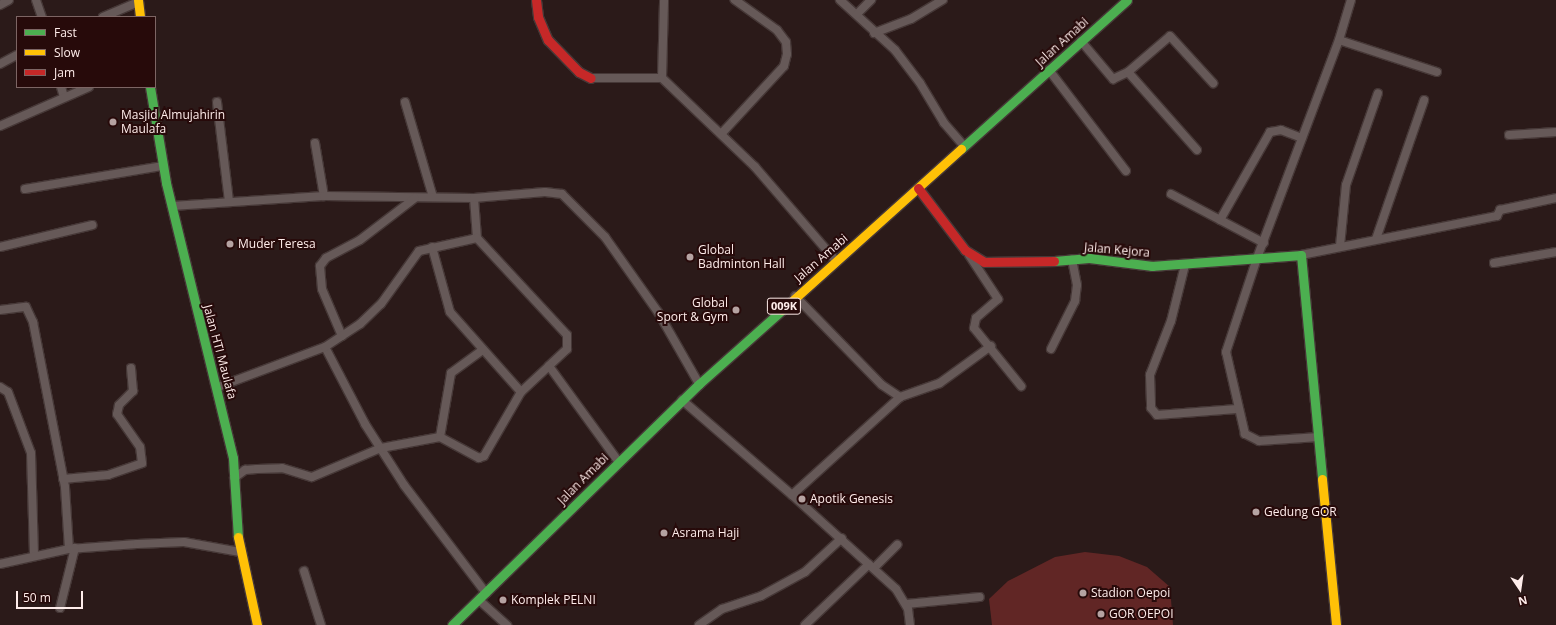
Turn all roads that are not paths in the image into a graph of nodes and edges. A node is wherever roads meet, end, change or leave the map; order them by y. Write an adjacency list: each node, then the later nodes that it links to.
1 (9, 0): 12 (street)
2 (36, 0): 14 (street)
3 (536, 0): 25 (street)
4 (664, 0): 26 (street)
5 (735, 0): 38 (street)
6 (840, 0): 13 (street)
7 (871, 0): 13 (street)
8 (943, 0): 17 (street)
9 (1127, 0): 19 (street, Jalan Amabi / 009K)
10 (1350, 0): 18 (street)
11 (139, 1): 15 (street); 16 (street)
12 (0, 5)
13 (856, 14): 17 (street)
14 (42, 16)
15 (105, 16)
16 (140, 16)
17 (874, 34): 42 (street)
18 (1340, 40): 24 (street); 40 (street)
19 (1081, 41): 22 (street, Jalan Amabi / 009K); 23 (street)
20 (16, 56): 21 (street)
21 (0, 64)
22 (1049, 70): 42 (street, Jalan Amabi / 009K); 45 (street)
23 (1128, 72): 27 (street); 43 (street)
24 (1437, 72)
25 (591, 78): 26 (street)
26 (662, 78): 38 (street)
27 (1213, 83)
28 (61, 88): 32 (street)
29 (86, 88): 32 (street)
30 (150, 88): 44 (street, Jalan HTI Maulafa)
31 (1378, 93): 61 (street)
32 (64, 97): 36 (street)
33 (1424, 100): 59 (street)
34 (217, 102): 54 (street)
35 (406, 102): 50 (street)
36 (0, 126)
37 (1556, 132): 39 (street)
38 (722, 133): 69 (street)
39 (1509, 135)
40 (1302, 138): 56 (street); 60 (street)
41 (315, 143): 49 (street)
42 (964, 146): 46 (street, Jalan Amabi / 009K)
43 (1196, 150)
44 (164, 166): 47 (street); 55 (street, Jalan HTI Maulafa)
45 (1126, 171)
46 (918, 188): 65 (street); 69 (street, Jalan Amabi / 009K)
47 (25, 189)
48 (1170, 194): 56 (street)
49 (324, 196): 51 (street); 54 (street)
50 (433, 196): 51 (street); 52 (street)
51 (415, 198): 74 (street)
52 (474, 198): 58 (street); 81 (street)
53 (1556, 198): 59 (street)
54 (229, 201): 55 (street)
55 (172, 206): 84 (street, Jalan HTI Maulafa)
56 (1220, 220): 60 (street)
57 (92, 225): 62 (street)
58 (477, 238): 63 (street); 79 (street)
59 (1376, 239): 61 (street)
60 (1264, 244): 68 (street)
61 (1340, 246): 66 (street)
62 (0, 247)
63 (432, 247): 74 (street); 78 (street)
64 (1556, 252): 70 (street)
65 (969, 255): 67 (street, Jalan Kejora); 75 (street)
66 (1301, 255): 68 (street, Jalan Kejora); 90 (street)
67 (1072, 258): 71 (street, Jalan Kejora); 77 (street)
68 (1257, 258): 71 (street, Jalan Kejora); 88 (street)
69 (836, 261): 72 (street, Jalan Amabi / 009K)
70 (1494, 263)
71 (1185, 265): 88 (street)
72 (795, 296): 81 (street, Jalan Amabi / 009K); 86 (street)
73 (0, 310): 94 (street)
74 (342, 336): 76 (street)
75 (991, 346): 83 (street); 86 (street)
76 (324, 347): 84 (street); 91 (street)
77 (1051, 349)
78 (483, 350): 85 (street); 89 (street)
79 (549, 366): 85 (street); 92 (street)
80 (131, 368): 94 (street)
81 (699, 384): 87 (street, Jalan Amabi / 009K)
82 (0, 386): 100 (street)
83 (1021, 386)
84 (218, 387): 93 (street, Jalan HTI Maulafa)
85 (520, 392): 89 (street)
86 (900, 397): 95 (street)
87 (682, 400): 92 (street, Jalan Amabi / 009K); 95 (street)
88 (1237, 409): 90 (street)
89 (440, 437): 91 (street)
90 (1319, 437): 115 (street)
91 (381, 448): 93 (street); 104 (street)
92 (618, 461): 104 (street, Jalan Amabi / 009K)
93 (234, 478): 99 (street, Jalan HTI Maulafa)
94 (63, 479): 98 (street)
95 (792, 495): 96 (street)
96 (842, 538): 102 (street); 112 (street)
97 (897, 545): 102 (street)
98 (72, 548): 99 (street); 100 (street); 107 (street)
99 (240, 552): 108 (street, Jalan HTI Maulafa)
100 (34, 555): 101 (street)
101 (0, 564)
102 (872, 566): 106 (street); 113 (street)
103 (304, 571): 109 (street)
104 (483, 596): 110 (street, Jalan Amabi / 009K); 111 (street)
105 (980, 597): 106 (street)
106 (906, 604): 114 (street)
107 (60, 608)
108 (258, 625)
109 (322, 625)
110 (452, 625)
111 (507, 625)
112 (699, 625)
113 (805, 625)
114 (910, 625)
115 (1336, 625)

